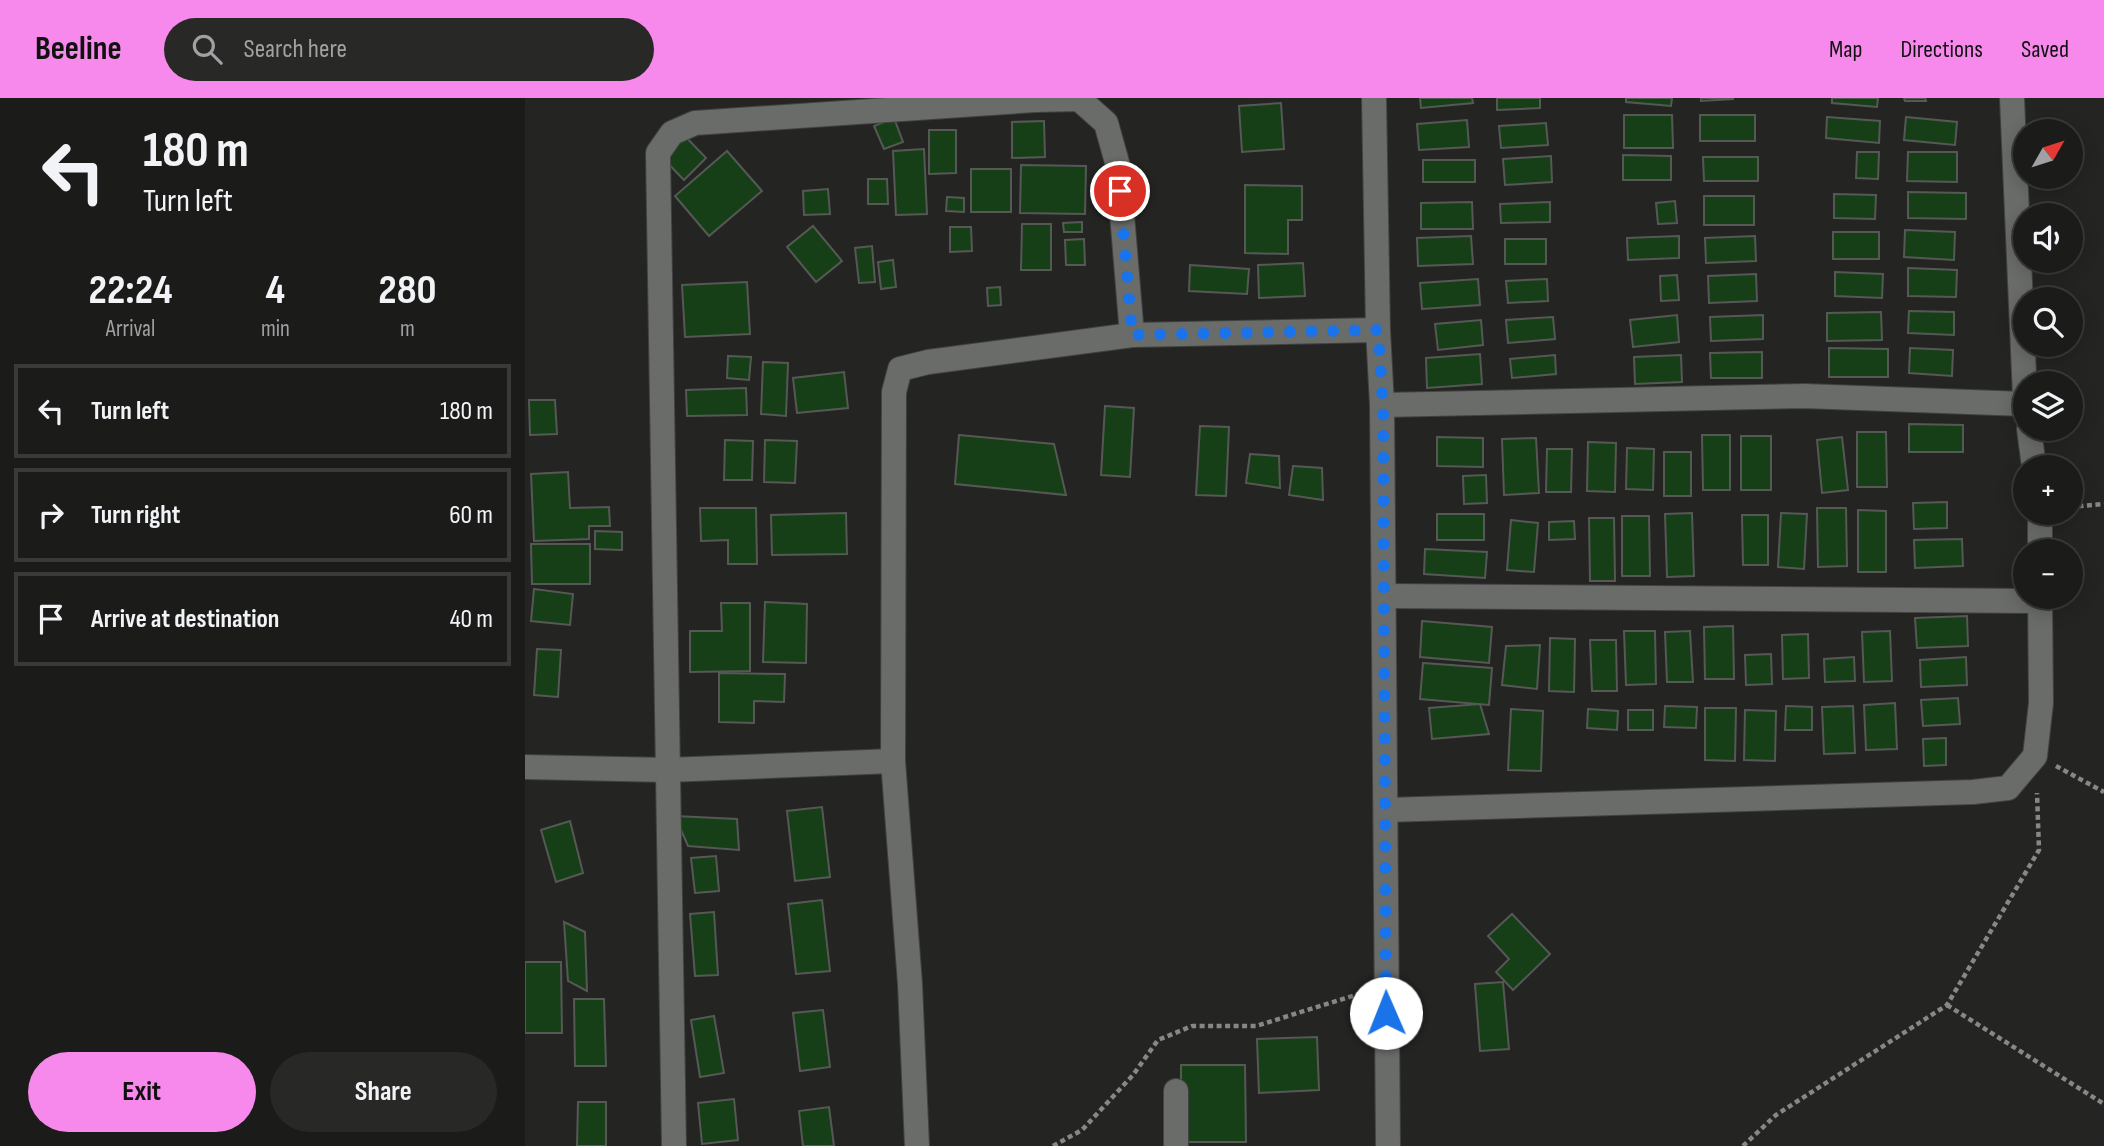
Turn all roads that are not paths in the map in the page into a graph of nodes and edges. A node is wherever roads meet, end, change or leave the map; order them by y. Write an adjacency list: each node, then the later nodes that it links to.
1 (1374, 98): 3 (street)
2 (2012, 98): 5 (street)
3 (1378, 330): 4 (street); 7 (street)
4 (1132, 335): 11 (street); 13 (street)
5 (2024, 371)
6 (2013, 404): 7 (street)
7 (1383, 405): 8 (street)
8 (1384, 596): 9 (street); 14 (street)
9 (2013, 599)
10 (2040, 609): 14 (street)
11 (893, 761): 13 (street); 17 (street)
12 (525, 767): 13 (street)
13 (667, 770): 16 (street)
14 (1386, 810): 19 (street)
15 (1176, 1091): 18 (street)
16 (674, 1146)
17 (917, 1146)
18 (1176, 1146)
19 (1388, 1146)

